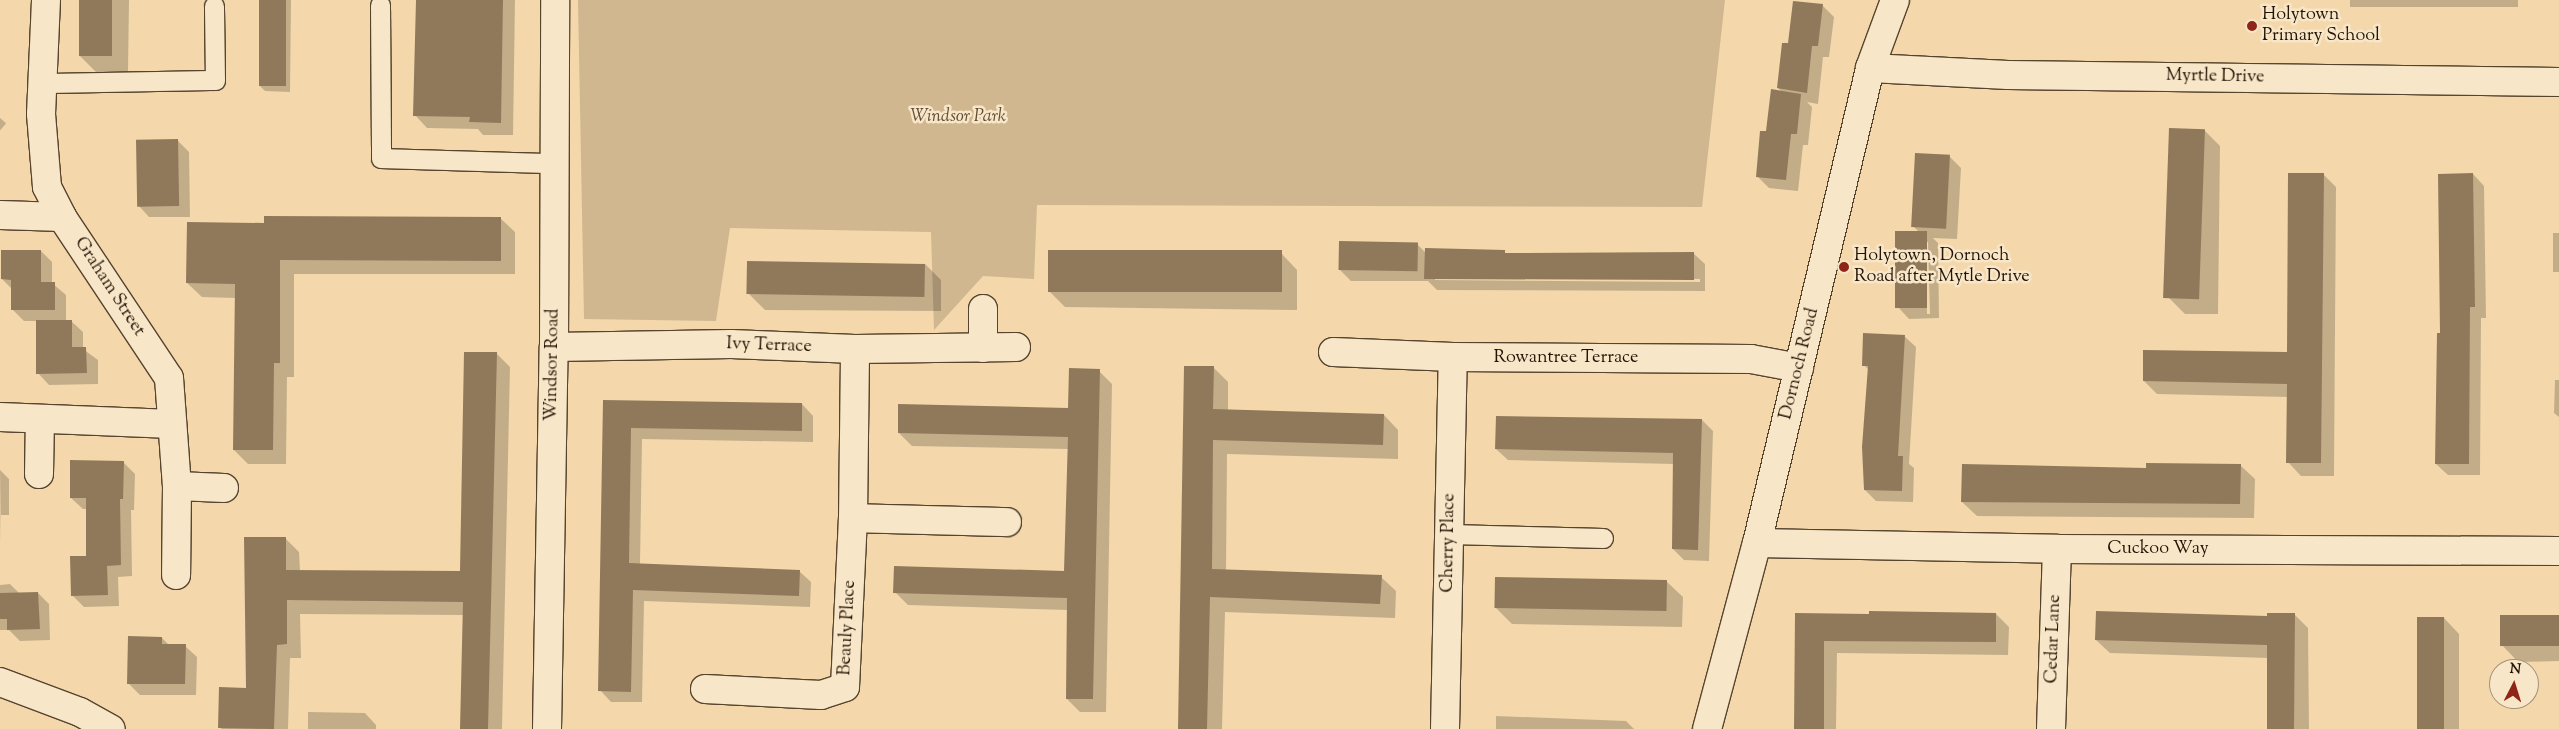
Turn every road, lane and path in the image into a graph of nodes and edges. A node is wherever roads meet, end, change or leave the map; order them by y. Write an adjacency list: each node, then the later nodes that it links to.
1 (46, 0): 8 (street, Graham Street)
2 (555, 0): 9 (street, Windsor Road)
3 (1896, 0): 6 (street, Dornoch Road)
4 (380, 5): 9 (lane)
5 (214, 6): 8 (lane)
6 (1870, 68): 7 (street, Myrtle Drive); 19 (street, Dornoch Road)
7 (2559, 82)
8 (44, 83): 11 (street, Graham Street)
9 (553, 163): 13 (street, Windsor Road)
10 (0, 215): 11 (street)
11 (62, 217): 22 (street, Graham Street)
12 (983, 309): 15 (street)
13 (554, 347): 16 (street, Ivy Terrace); 37 (street, Windsor Road)
14 (1016, 347): 15 (street, Ivy Terrace)
15 (983, 348): 16 (street, Ivy Terrace)
16 (855, 349): 26 (street, Beauly Place)
17 (1333, 352): 18 (street, Rowantree Terrace)
18 (1453, 357): 19 (street, Rowantree Terrace); 28 (street, Cherry Place)
19 (1799, 368): 30 (street, Dornoch Road)
20 (0, 417): 21 (street)
21 (40, 419): 22 (street); 23 (street)
22 (172, 424): 24 (street, Graham Street)
23 (39, 474)
24 (177, 486): 25 (street); 33 (street, Graham Street)
25 (224, 488)
26 (853, 518): 27 (street); 35 (street, Beauly Place)
27 (1007, 522)
28 (1450, 534): 29 (lane); 38 (street, Cherry Place)
29 (1602, 538)
30 (1756, 543): 31 (street, Cuckoo Way); 39 (street, Dornoch Road)
31 (2057, 549): 32 (street, Cuckoo Way); 40 (street, Cedar Lane)
32 (2559, 551)
33 (176, 574)
34 (0, 682): 36 (street)
35 (705, 689)
36 (106, 728)
37 (547, 729)
38 (1445, 729)
39 (1707, 729)
40 (2052, 729)

